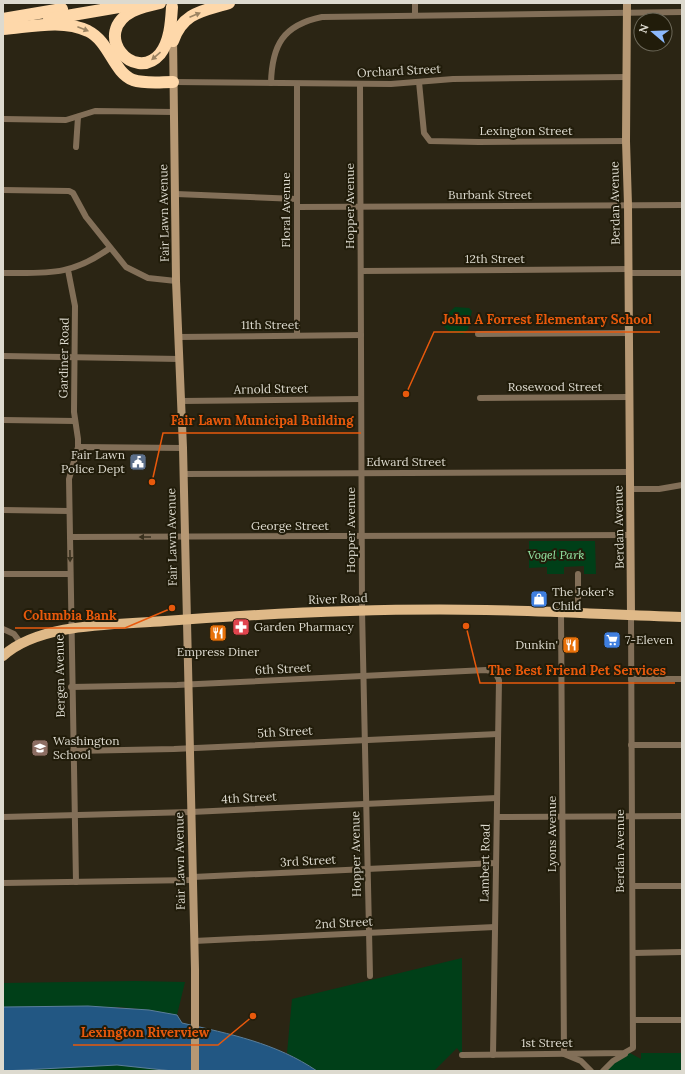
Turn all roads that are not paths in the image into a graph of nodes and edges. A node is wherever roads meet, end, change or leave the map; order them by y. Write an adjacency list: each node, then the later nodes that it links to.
1 (44, 3): 11 (highway)
2 (94, 3): 13 (highway)
3 (142, 3): 14 (highway)
4 (160, 3): 8 (highway, one-way to 4)
5 (229, 3): 15 (highway, one-way to 5)
6 (415, 3): 12 (street)
7 (627, 3): 9 (main road, Berdan Avenue)
8 (172, 5): 15 (main road, Fair Lawn Avenue)
9 (627, 12): 10 (street); 12 (street); 16 (main road, Berdan Avenue)
10 (682, 12)
11 (3, 15)
12 (415, 15): 19 (street)
13 (3, 19)
14 (3, 29): 17 (highway, one-way to 17)
15 (173, 42): 17 (main road, Fair Lawn Avenue)
16 (626, 77): 18 (street, Orchard Street); 25 (main road, Berdan Avenue)
17 (173, 82): 19 (street, Orchard Street); 22 (main road, Fair Lawn Avenue)
18 (419, 82): 21 (street, Orchard Street); 25 (street, Lexington Street)
19 (271, 83): 20 (street, Orchard Street)
20 (297, 84): 21 (street, Orchard Street); 29 (street, Floral Avenue)
21 (360, 85): 33 (street, Hopper Avenue)
22 (174, 112): 23 (street); 28 (main road, Fair Lawn Avenue)
23 (78, 117): 24 (street); 26 (street)
24 (3, 119)
25 (626, 141): 30 (main road, Berdan Avenue)
26 (76, 147)
27 (3, 190): 34 (street)
28 (176, 194): 29 (street); 40 (main road, Fair Lawn Avenue)
29 (297, 199): 32 (street, Floral Avenue)
30 (628, 205): 31 (street, Burbank Street); 33 (street, Burbank Street); 37 (main road, Berdan Avenue)
31 (682, 205)
32 (297, 207): 33 (street, Burbank Street); 43 (street, Floral Avenue)
33 (361, 207): 36 (street, Hopper Avenue)
34 (110, 248): 35 (street); 40 (street)
35 (68, 270): 38 (street); 47 (street, Gardiner Road)
36 (361, 271): 37 (street, 12th Street); 44 (street, Hopper Avenue)
37 (629, 271): 39 (street, 12th Street); 41 (main road, Berdan Avenue)
38 (3, 273)
39 (682, 273)
40 (176, 281): 45 (main road, Fair Lawn Avenue)
41 (629, 333): 42 (street); 49 (main road, Berdan Avenue)
42 (478, 334)
43 (298, 335): 44 (street, 11th Street); 45 (street, 11th Street)
44 (361, 335): 51 (street, Hopper Avenue)
45 (179, 337): 48 (main road, Fair Lawn Avenue)
46 (3, 356): 47 (street)
47 (75, 357): 48 (street); 54 (street, Gardiner Road)
48 (180, 359): 52 (main road, Fair Lawn Avenue)
49 (629, 397): 50 (street, Rosewood Street); 57 (main road, Berdan Avenue)
50 (480, 398)
51 (362, 399): 52 (street, Arnold Street); 58 (street, Hopper Avenue)
52 (181, 401): 56 (main road, Fair Lawn Avenue)
53 (3, 420): 54 (street)
54 (75, 421): 55 (street, Gardiner Road)
55 (78, 447): 56 (street); 63 (street, Bergen Avenue)
56 (182, 448): 59 (main road, Fair Lawn Avenue)
57 (630, 472): 58 (street, Edward Street); 61 (main road, Berdan Avenue)
58 (362, 473): 59 (street, Edward Street); 65 (street, Hopper Avenue)
59 (183, 474): 67 (main road, Fair Lawn Avenue)
60 (682, 485): 61 (street)
61 (630, 489): 64 (main road, Berdan Avenue)
62 (3, 510): 63 (street)
63 (69, 511): 66 (street, Bergen Avenue)
64 (631, 535): 65 (street, George Street); 74 (main road, Berdan Avenue)
65 (362, 536): 67 (street, George Street); 71 (street, Hopper Avenue)
66 (70, 537): 67 (street, George Street, one-way to 66); 69 (street, Bergen Avenue, one-way to 69)
67 (184, 537): 76 (main road, Fair Lawn Avenue)
68 (3, 574): 69 (street)
69 (70, 574): 78 (street, Bergen Avenue)
70 (578, 574): 73 (street)
71 (362, 610): 72 (main road, River Road); 76 (main road, River Road); 82 (street, Hopper Avenue)
72 (561, 613): 73 (main road, River Road); 101 (street, Lyons Avenue)
73 (578, 614): 74 (main road, River Road)
74 (631, 616): 75 (main road, River Road); 83 (street, Berdan Avenue)
75 (682, 617)
76 (186, 619): 78 (main road, River Road); 85 (main road, Fair Lawn Avenue)
77 (3, 629): 79 (street)
78 (71, 629): 79 (main road, River Road); 86 (street, Bergen Avenue)
79 (20, 642): 80 (main road, River Road)
80 (3, 656)
81 (495, 672): 82 (street, 6th Street); 87 (street, Lambert Road)
82 (364, 676): 85 (street, 6th Street); 88 (street, Hopper Avenue)
83 (631, 679): 84 (street); 89 (street, Berdan Avenue)
84 (682, 679)
85 (188, 684): 86 (street, 6th Street); 91 (main road, Fair Lawn Avenue)
86 (71, 687): 92 (street, Bergen Avenue)
87 (498, 734): 88 (street, 5th Street); 93 (street, Lambert Road)
88 (365, 740): 91 (street, 5th Street); 94 (street, Hopper Avenue)
89 (632, 745): 90 (street); 97 (street, Berdan Avenue)
90 (682, 745)
91 (190, 748): 92 (street, 5th Street); 95 (main road, Fair Lawn Avenue)
92 (73, 751): 96 (street, Bergen Avenue)
93 (497, 798): 94 (street, 4th Street); 100 (street, Lambert Road)
94 (366, 804): 95 (street, 4th Street); 103 (street, Hopper Avenue)
95 (191, 812): 96 (street, 4th Street); 104 (main road, Fair Lawn Avenue)
96 (74, 816): 99 (street, 4th Street); 105 (street, Bergen Avenue)
97 (632, 816): 98 (street); 101 (street); 107 (street, Berdan Avenue)
98 (682, 816)
99 (3, 817)
100 (497, 817): 101 (street); 102 (street, Lambert Road)
101 (563, 817): 118 (street, Lyons Avenue)
102 (496, 862): 103 (street, 3rd Street); 109 (street, Lambert Road)
103 (367, 869): 104 (street, 3rd Street); 110 (street, Hopper Avenue)
104 (193, 878): 105 (street, 3rd Street); 111 (main road, Fair Lawn Avenue)
105 (76, 882): 106 (street, 3rd Street)
106 (3, 883)
107 (633, 886): 108 (street); 113 (street, Berdan Avenue)
108 (682, 886)
109 (495, 927): 110 (street, 2nd Street); 120 (street, Lambert Road)
110 (369, 933): 111 (street, 2nd Street); 114 (street, Hopper Avenue)
111 (194, 941): 121 (main road, Fair Lawn Avenue)
112 (682, 952): 113 (street)
113 (633, 953): 115 (street, Berdan Avenue)
114 (370, 976)
115 (634, 1020): 116 (street); 117 (street, Berdan Avenue)
116 (682, 1020)
117 (629, 1051): 118 (street, 1st Street); 123 (street)
118 (564, 1054): 120 (street, 1st Street); 122 (street)
119 (462, 1055): 120 (street, 1st Street)
120 (493, 1055)
121 (195, 1071)
122 (591, 1071)
123 (603, 1071)

